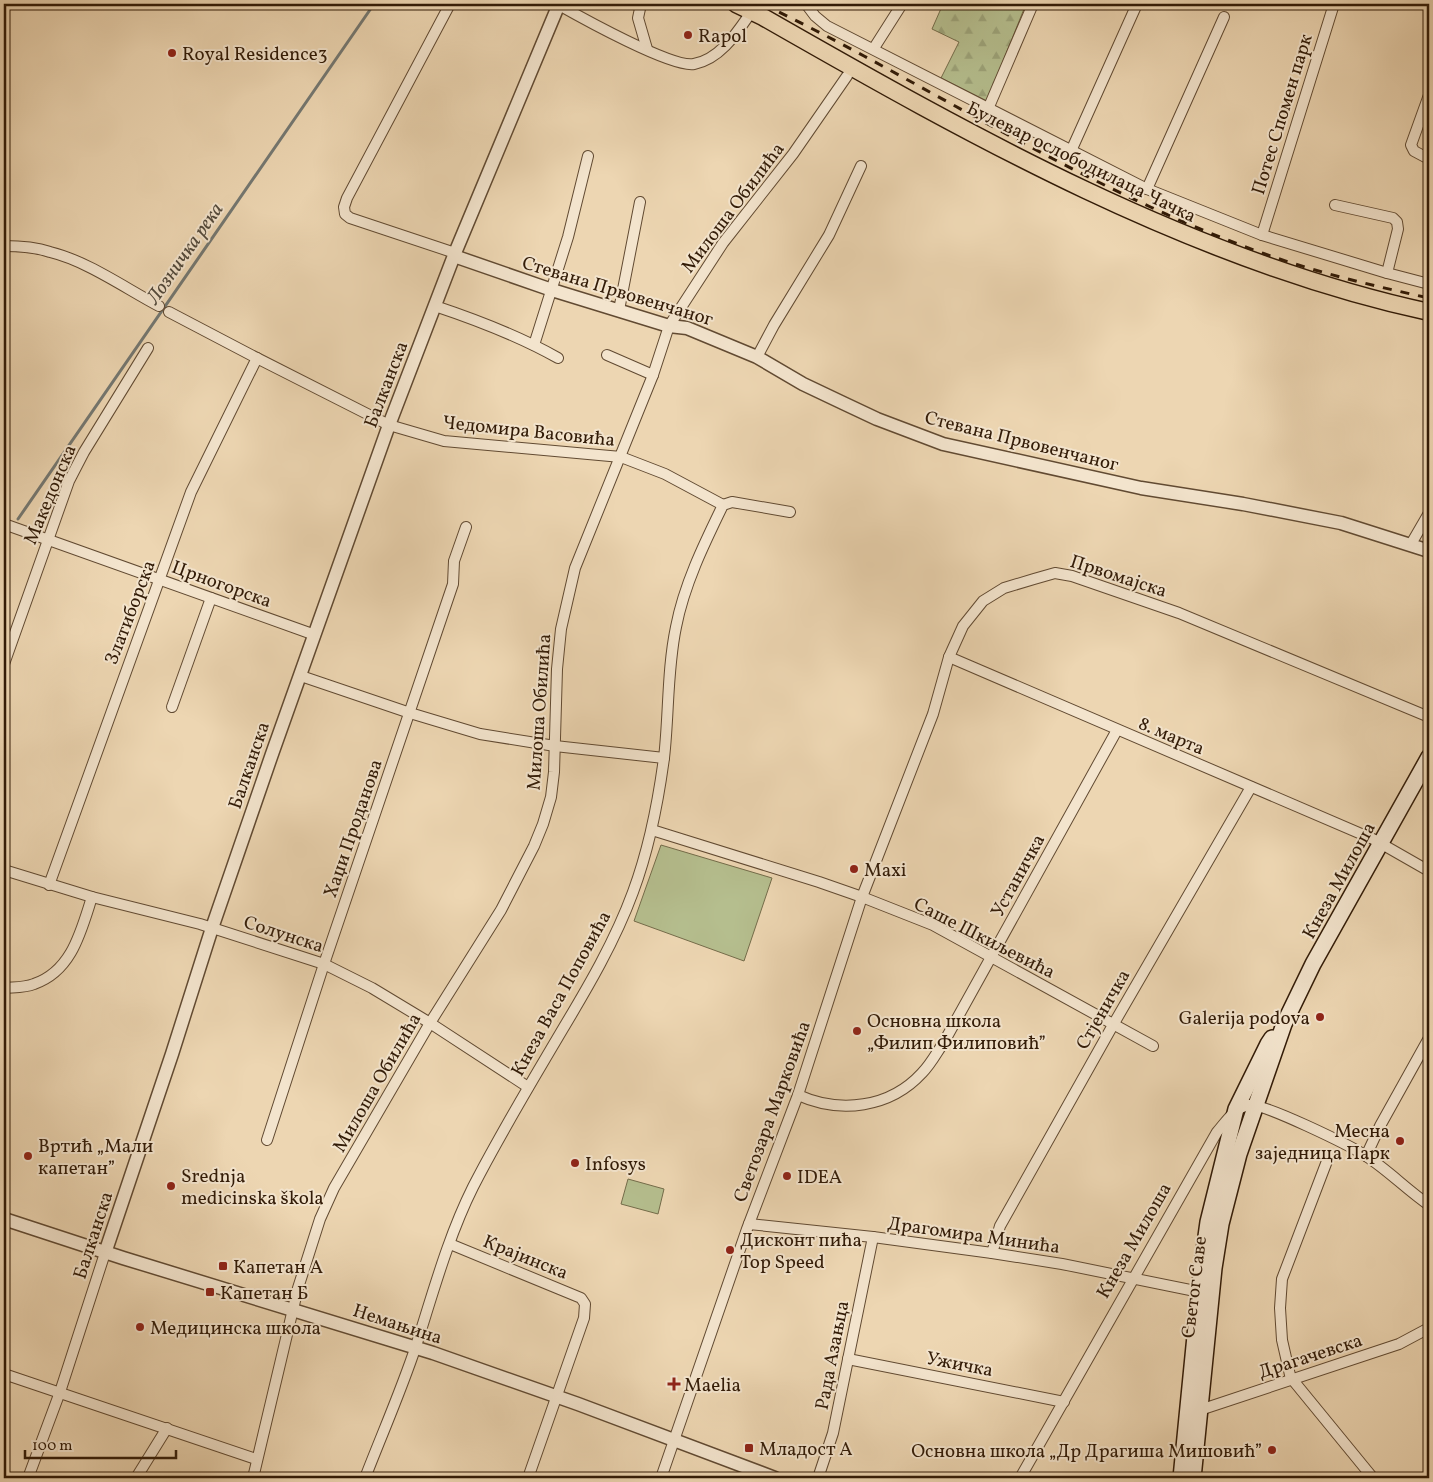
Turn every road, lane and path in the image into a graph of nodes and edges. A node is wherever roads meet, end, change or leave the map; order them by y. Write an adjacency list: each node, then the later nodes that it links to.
1 (450, 4): 26 (street)
2 (556, 4): 13 (street); 26 (street, Балканска)
3 (641, 4): 13 (street)
4 (736, 4): 10 (main road, Булевар ослободилаца Чачка)
5 (806, 4): 12 (street)
6 (902, 4): 12 (street)
7 (1034, 4): 16 (street)
8 (1137, 4): 17 (street)
9 (1334, 4): 24 (street, Потес Спомен парк)
10 (752, 11): 13 (street); 34 (main road, Булевар ослободилаца Чачка)
11 (1224, 17): 21 (street)
12 (874, 48): 16 (street)
13 (647, 49)
14 (847, 76): 35 (street, Милоша Обилића)
15 (1429, 95): 19 (street)
16 (988, 109): 17 (street)
17 (1071, 151): 21 (street)
18 (588, 156): 29 (street)
19 (1429, 159)
20 (861, 166): 39 (street)
21 (1147, 189): 24 (street)
22 (640, 202): 32 (street)
23 (1335, 205): 27 (street)
24 (1262, 235): 27 (street)
25 (4, 246): 30 (street)
26 (454, 254): 29 (street, Стевана Првовенчаног); 31 (street, Балканска)
27 (1387, 273): 28 (street)
28 (1429, 284)
29 (552, 290): 32 (street, Стевана Првовенчаног); 36 (street)
30 (159, 306)
31 (435, 306): 36 (street); 43 (street, Балканска)
32 (619, 310): 35 (street, Стевана Првовенчаног)
33 (169, 312): 40 (street, Чедомира Васовића)
34 (1429, 312)
35 (669, 326): 39 (street, Стевана Првовенчаног); 42 (street, Милоша Обилића)
36 (534, 345): 41 (street)
37 (148, 348): 50 (street, Македонска)
38 (607, 356): 42 (street)
39 (757, 357): 51 (street, Стевана Првовенчаног)
40 (257, 358): 43 (street, Чедомира Васовића); 53 (street, Златиборска)
41 (558, 358)
42 (653, 375): 44 (street, Милоша Обилића)
43 (389, 425): 44 (street, Чедомира Васовића); 55 (street, Балканска)
44 (620, 457): 45 (street, Чедомира Васовића); 63 (street, Милоша Обилића)
45 (723, 505): 46 (street); 65 (street, Кнеза Васа Поповића)
46 (790, 512)
47 (1429, 513): 51 (street)
48 (4, 524): 50 (street, Црногорска)
49 (466, 527): 60 (street, Хаџи Проданова)
50 (47, 540): 53 (street, Црногорска); 57 (street, Македонска)
51 (1411, 544): 52 (street, Стевана Првовенчаног)
52 (1429, 551)
53 (160, 579): 54 (street, Црногорска); 71 (street, Златиборска)
54 (212, 598): 55 (street, Црногорска); 59 (street)
55 (315, 634): 58 (street, Балканска)
56 (949, 657): 61 (street, Првомајска); 62 (street, 8. марта); 73 (street, Првомајска)
57 (4, 664)
58 (301, 676): 60 (street); 74 (street, Балканска)
59 (172, 707)
60 (410, 713): 63 (street); 76 (street, Хаџи Проданова)
61 (1429, 717)
62 (1117, 730): 66 (street, 8. марта); 75 (street, Устаничка)
63 (555, 746): 65 (street); 78 (street, Милоша Обилића)
64 (1429, 757): 68 (main road, Кнеза Милоша)
65 (664, 758): 67 (street, Кнеза Васа Поповића)
66 (1251, 787): 68 (street, 8. марта); 80 (street, Стјеничка)
67 (652, 830): 73 (street, Саше Шкиљевића); 83 (street, Кнеза Васа Поповића)
68 (1381, 843): 70 (street, 8. марта); 79 (main road, Кнеза Милоша)
69 (4, 870): 71 (street, Солунска)
70 (1429, 872)
71 (49, 885): 72 (street, Солунска)
72 (92, 897): 74 (street, Солунска); 77 (street)
73 (862, 897): 75 (street, Саше Шкиљевића); 84 (street, Светозара Марковића)
74 (212, 928): 76 (street, Солунска); 95 (street, Балканска)
75 (992, 956): 80 (street, Саше Шкиљевића); 84 (street, Устаничка)
76 (324, 964): 78 (street, Солунска); 87 (street, Хаџи Проданова)
77 (4, 988)
78 (430, 1023): 83 (street, Солунска); 99 (street, Милоша Обилића)
79 (1284, 1024): 85 (main road, Кнеза Милоша); 86 (main road, Кнеза Милоша)
80 (1113, 1025): 82 (street, Саше Шкиљевића); 96 (street, Стјеничка)
81 (1429, 1038): 88 (street)
82 (1153, 1046)
83 (528, 1087): 94 (street, Кнеза Васа Поповића)
84 (798, 1095): 92 (street, Светозара Марковића)
85 (1257, 1105): 86 (street); 88 (street); 98 (main road, Светог Саве)
86 (1236, 1109): 97 (street, Кнеза Милоша); 98 (main road, Светог Саве)
87 (267, 1140)
88 (1366, 1156): 90 (street)
89 (1327, 1162): 104 (street)
90 (1429, 1205)
91 (4, 1219): 95 (street, Немањина)
92 (749, 1224): 93 (street, Драгомира Минића); 110 (street, Светозара Марковића)
93 (873, 1237): 96 (street, Драгомира Минића); 102 (street, Рада Азањца)
94 (450, 1244): 101 (street, Кнеза Васа Поповића); 106 (street, Крајинска)
95 (106, 1253): 99 (street, Немањина); 105 (street, Балканска)
96 (992, 1254): 97 (street, Драгомира Минића)
97 (1134, 1278): 98 (street, Драгомира Минића); 107 (street, Кнеза Милоша)
98 (1205, 1293): 108 (main road, Светог Саве); 121 (main road, Светог Саве)
99 (293, 1309): 101 (street, Немањина); 111 (street, Милоша Обилића)
100 (1429, 1328): 104 (street, Драгачевска)
101 (416, 1347): 106 (street, Немањина); 115 (street, Кнеза Васа Поповића)
102 (848, 1359): 107 (street, Ужичка); 119 (street, Рада Азањца)
103 (4, 1374): 105 (street)
104 (1292, 1379): 108 (street, Драгачевска); 123 (street)
105 (60, 1392): 109 (street); 112 (street, Балканска)
106 (558, 1397): 110 (street, Немањина); 116 (street)
107 (1064, 1402): 120 (street, Кнеза Милоша)
108 (1200, 1410): 122 (main road, Светог Саве)
109 (168, 1428): 111 (street); 113 (street)
110 (674, 1441): 117 (street, Светозара Марковића); 118 (street, Немањина)
111 (256, 1459): 114 (street, Милоша Обилића)
112 (28, 1478)
113 (136, 1478)
114 (253, 1478)
115 (365, 1478)
116 (528, 1478)
117 (661, 1478)
118 (775, 1478)
119 (818, 1478)
120 (1020, 1478)
121 (1181, 1478)
122 (1193, 1478)
123 (1373, 1478)

